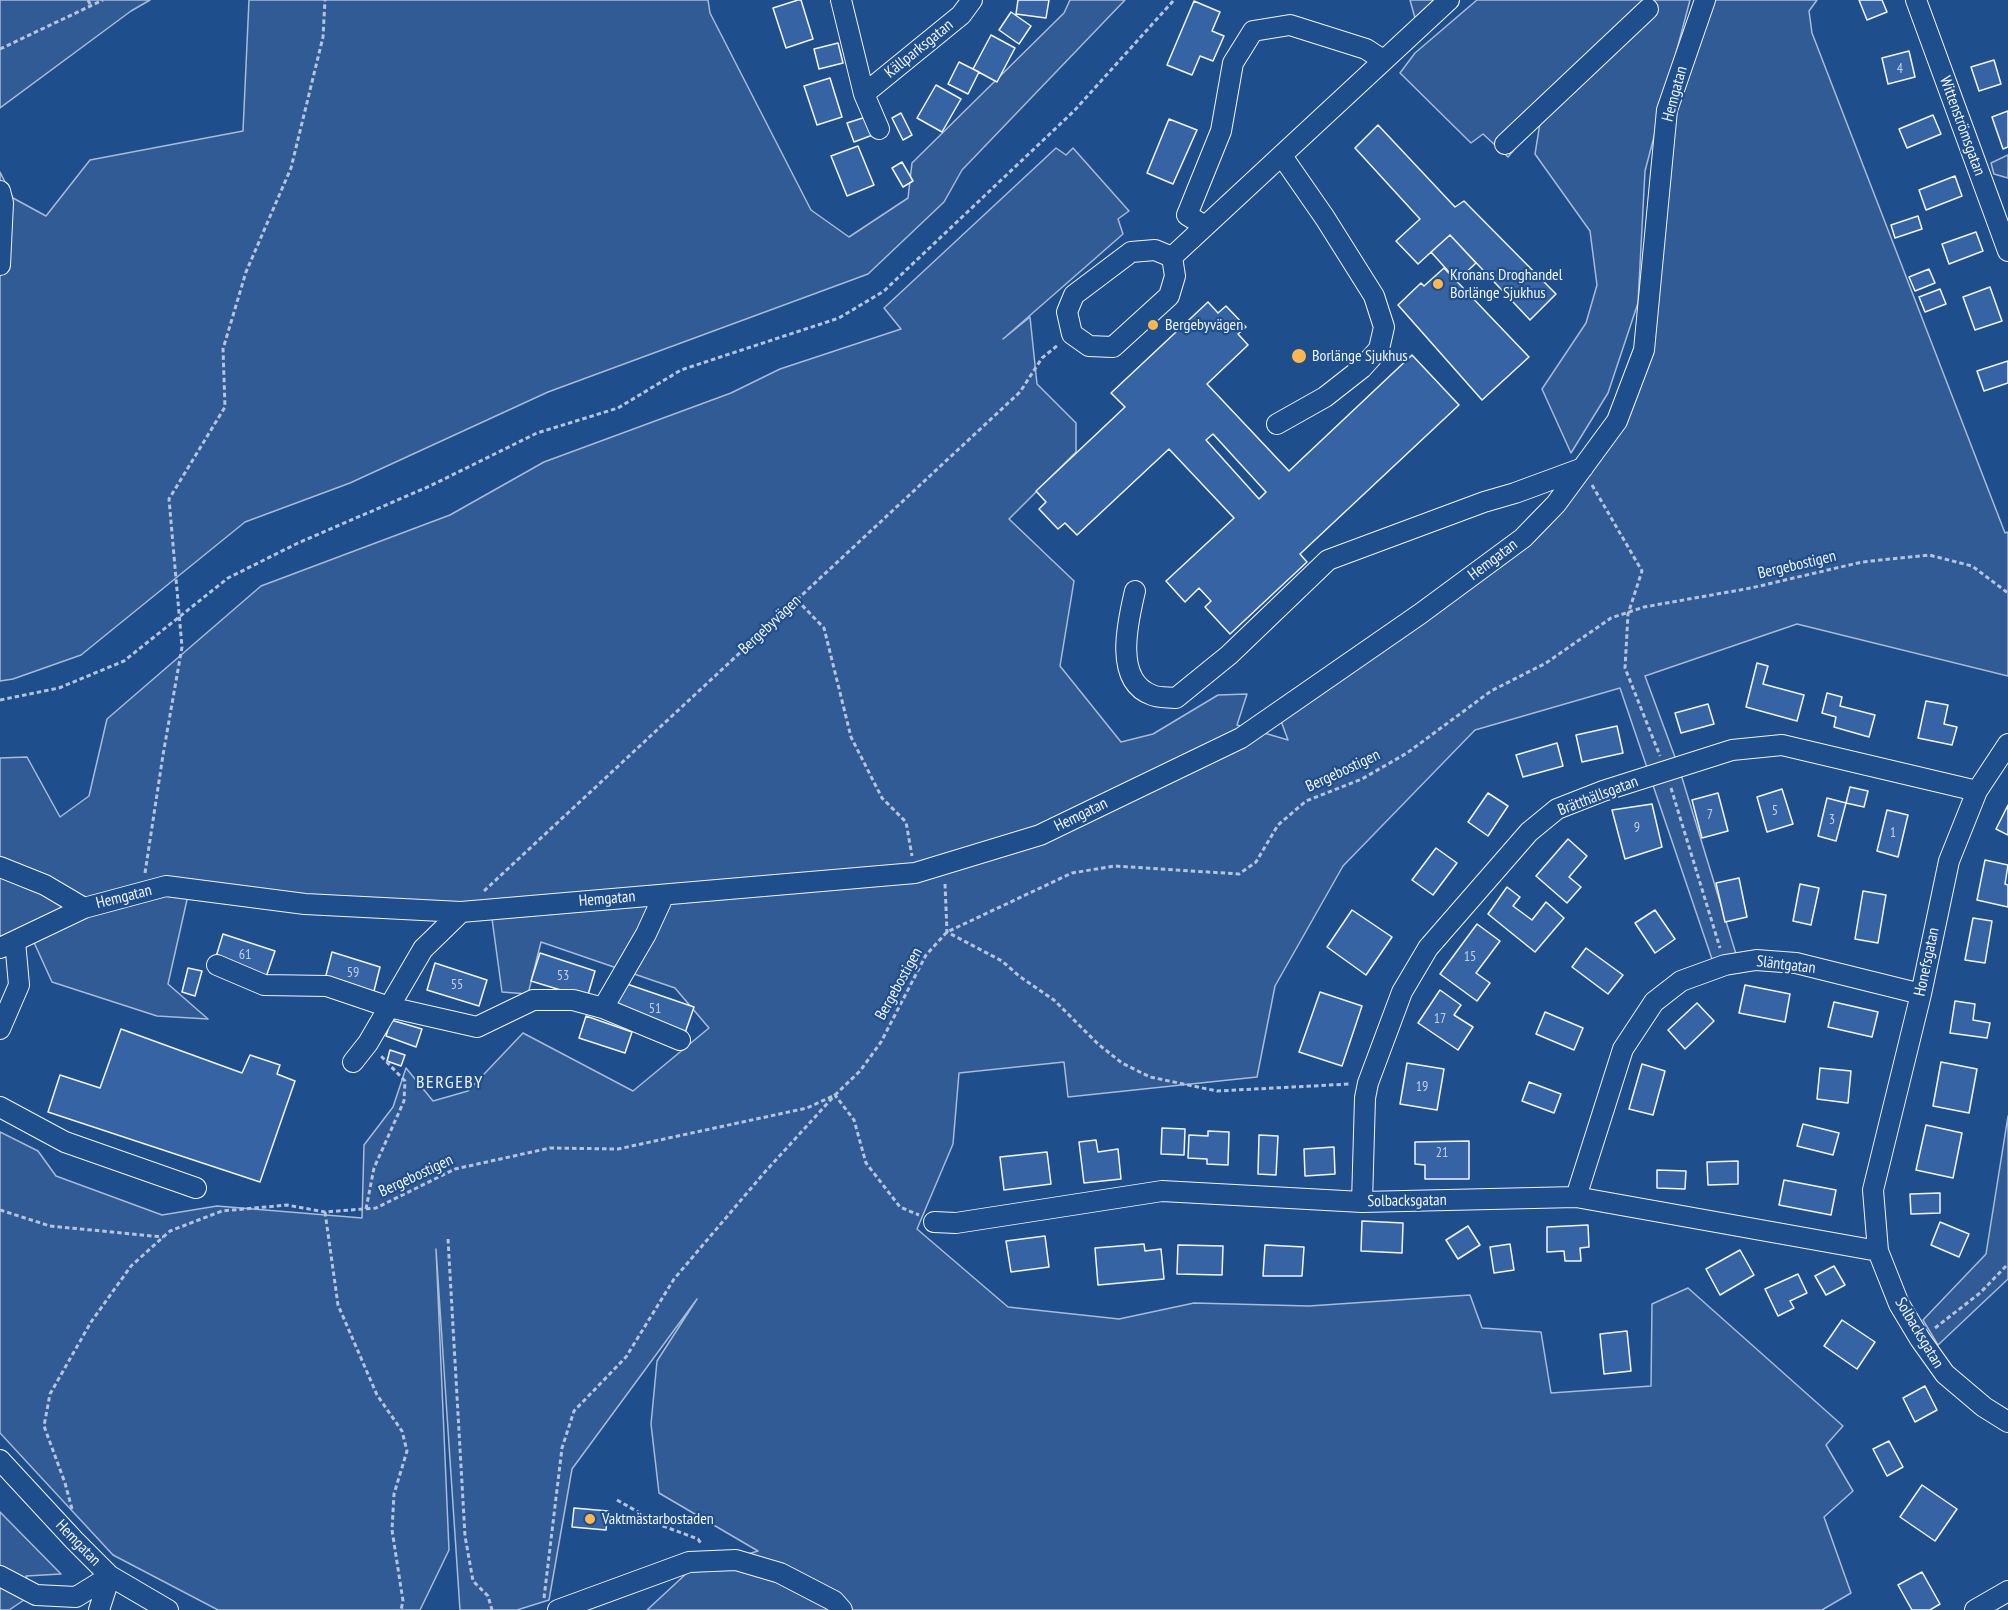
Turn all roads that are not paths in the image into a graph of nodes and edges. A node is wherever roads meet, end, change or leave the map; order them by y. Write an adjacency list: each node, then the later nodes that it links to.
1 (841, 0): 8 (street, Källparksgatan)
2 (972, 0): 8 (street, Källparksgatan)
3 (1449, 0): 7 (street)
4 (1705, 0): 18 (street, Hemgatan)
5 (1916, 0): 14 (street, Wittenströmsgatan)
6 (1648, 9): 10 (street)
7 (1383, 60): 11 (street); 13 (street)
8 (864, 94): 9 (street, Källparksgatan)
9 (879, 129)
10 (1505, 144)
11 (1282, 156): 13 (street); 17 (street)
12 (0, 191): 16 (street)
13 (1205, 226): 15 (street)
14 (2008, 251)
15 (1172, 257): 15 (street)
16 (0, 265)
17 (1277, 424)
18 (1582, 468): 19 (street); 23 (street, Hemgatan)
19 (1135, 591)
20 (2008, 744): 21 (street, Honefsgatan)
21 (1977, 791): 28 (street, Honefsgatan); 38 (street, Brätthällsgatan)
22 (0, 867): 24 (street)
23 (664, 895): 25 (street, Hemgatan); 30 (street)
24 (84, 908): 25 (street, Hemgatan); 26 (street, Hemgatan)
25 (461, 912): 29 (street)
26 (8, 945): 31 (street)
27 (217, 965): 29 (street)
28 (1921, 994): 36 (street, Honefsgatan); 37 (street, Släntgatan)
29 (389, 1007): 30 (street); 33 (street)
30 (603, 1008): 32 (street)
31 (0, 1029)
32 (680, 1040)
33 (353, 1062)
34 (0, 1107): 35 (street)
35 (196, 1188)
36 (1873, 1190): 40 (street, Solbacksgatan)
37 (1576, 1197): 38 (street, Solbacksgatan); 40 (street, Solbacksgatan)
38 (1362, 1202): 39 (street, Solbacksgatan)
39 (934, 1222)
40 (1878, 1251): 41 (street, Solbacksgatan)
41 (2008, 1422)
42 (0, 1460): 44 (street, Hemgatan)
43 (0, 1576): 44 (street)
44 (110, 1576): 47 (street); 48 (street, Hemgatan)
45 (2008, 1591): 50 (street)
46 (550, 1606): 49 (street)
47 (99, 1610)
48 (168, 1610)
49 (842, 1610)
50 (1975, 1610)

